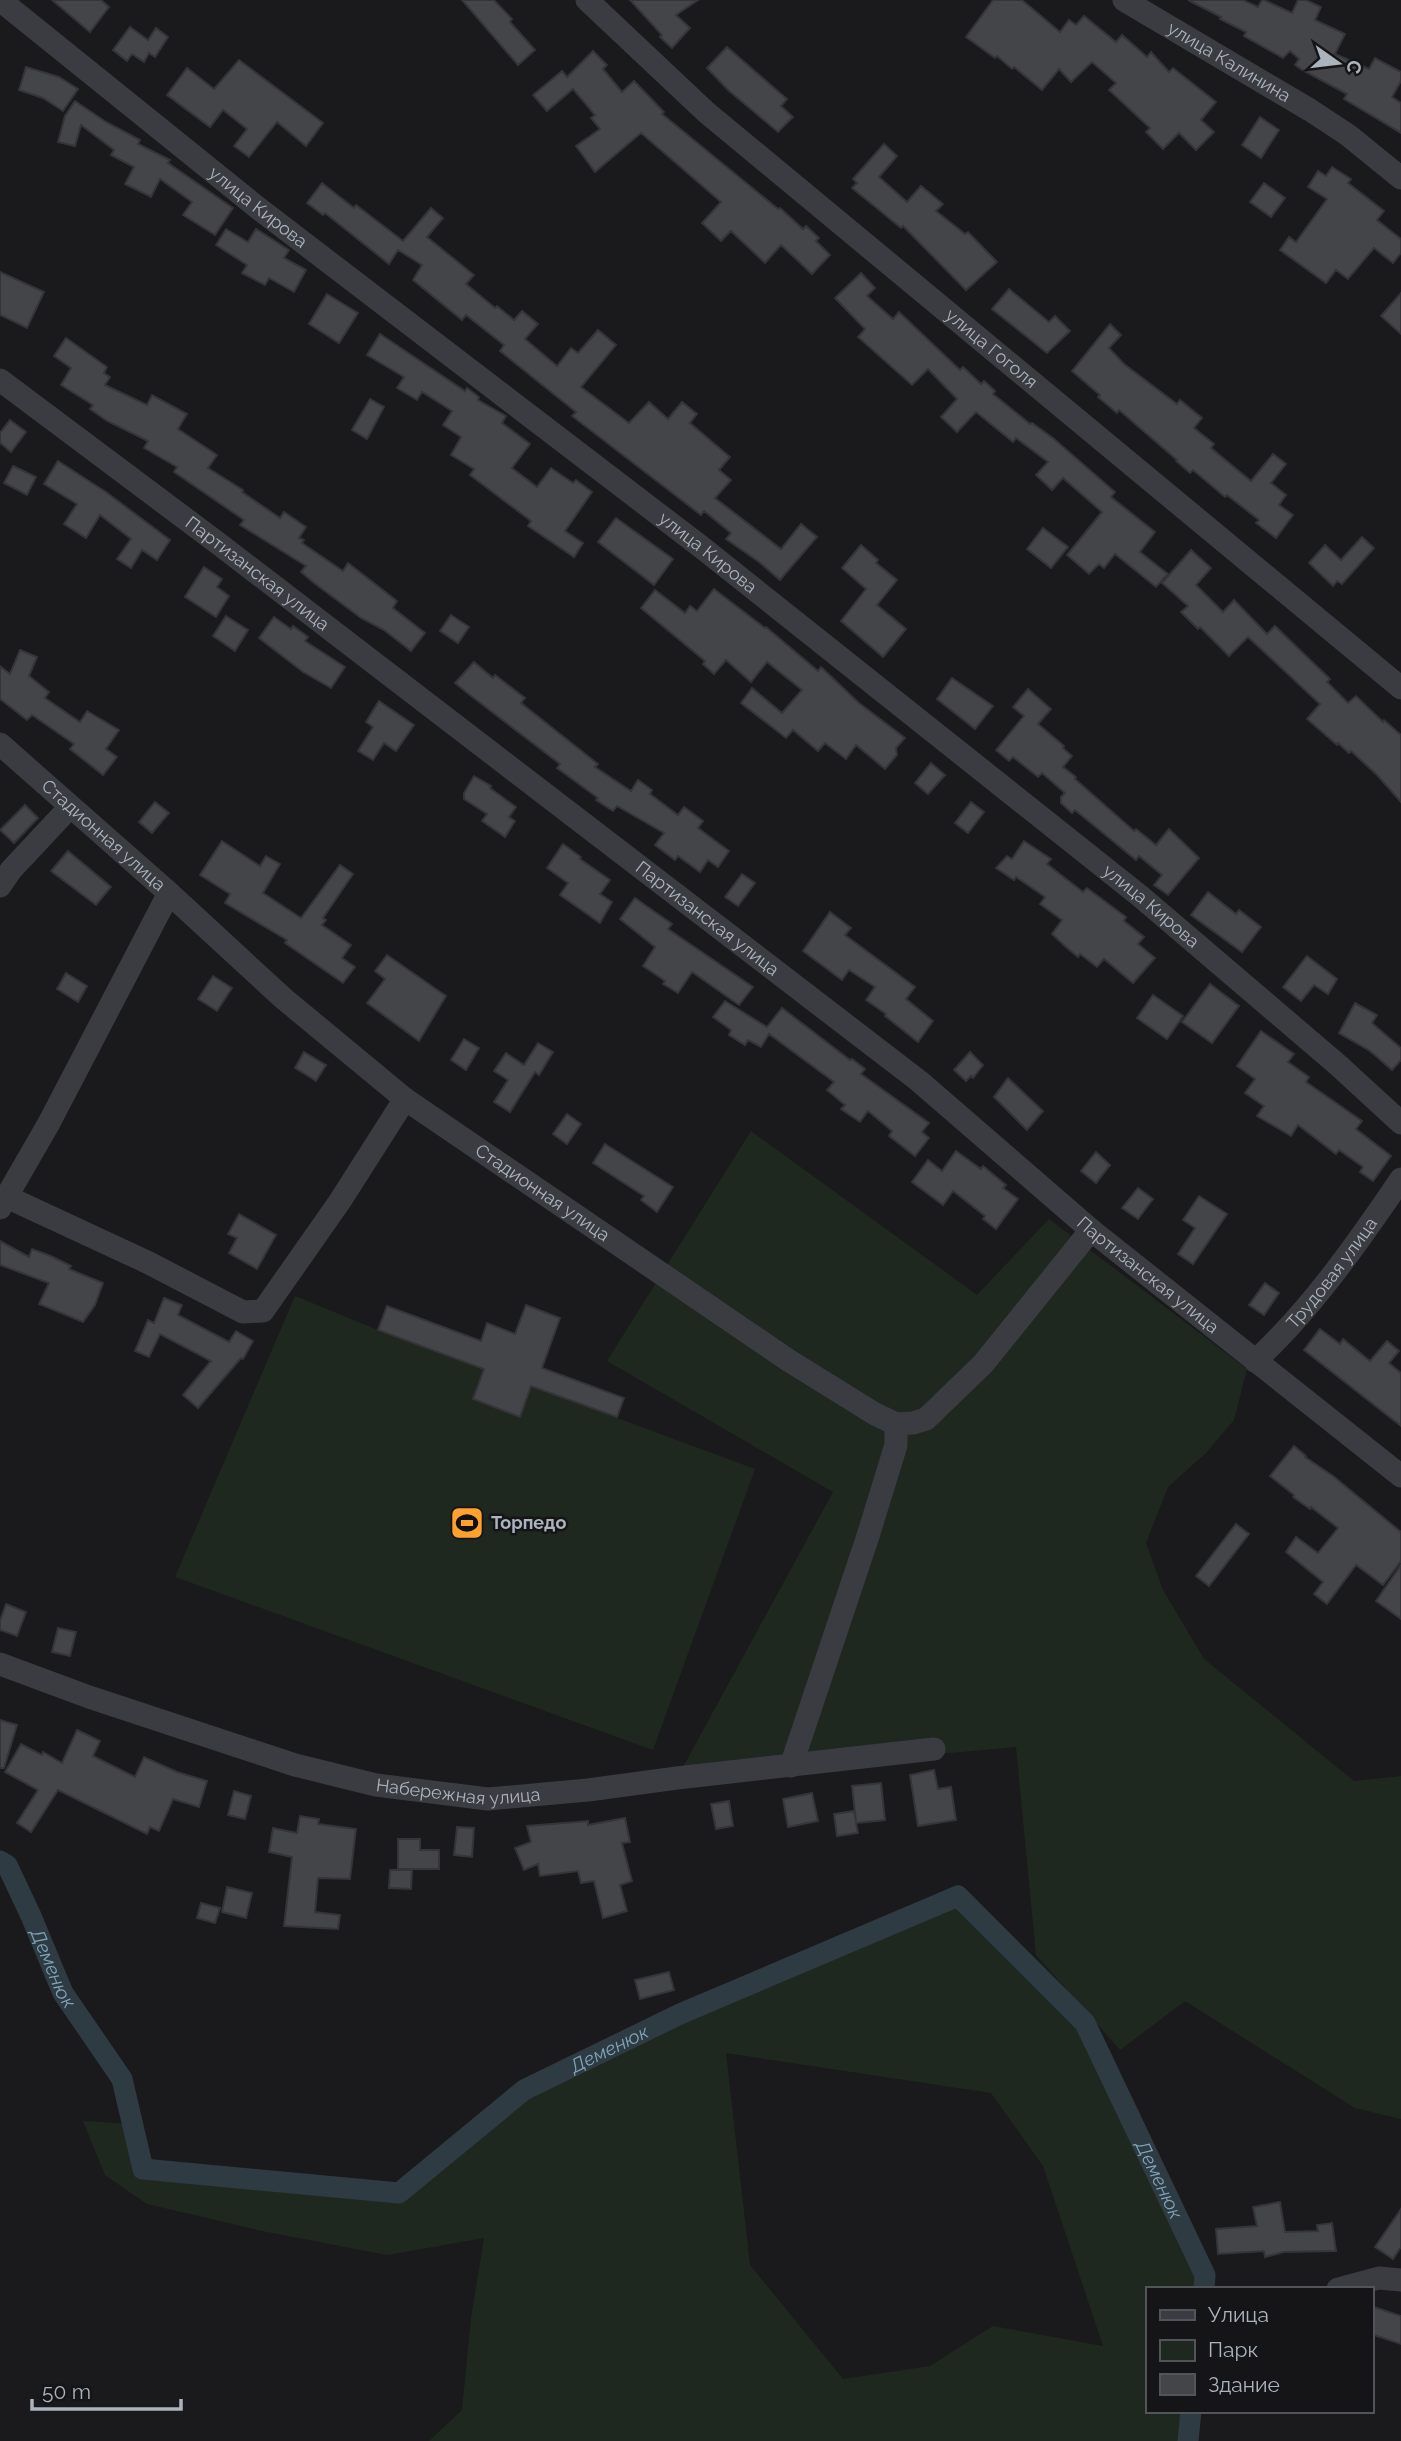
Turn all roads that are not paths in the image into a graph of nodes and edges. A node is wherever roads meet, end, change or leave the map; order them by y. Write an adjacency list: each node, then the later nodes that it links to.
1 (0, 0): 12 (street, улица Кирова)
2 (587, 0): 6 (street, улица Гоголя)
3 (1124, 0): 4 (street, улица Калинина)
4 (1401, 178)
5 (0, 380): 15 (street, Партизанская улица)
6 (1401, 688)
7 (0, 744): 8 (street, Стадионная улица)
8 (70, 807): 9 (street); 10 (street, Стадионная улица)
9 (0, 886)
10 (169, 893): 11 (street, Стадионная улица); 14 (street)
11 (405, 1099): 14 (street); 17 (street, Стадионная улица)
12 (1401, 1123)
13 (1401, 1179): 16 (street, Трудовая улица)
14 (3, 1203)
15 (1091, 1230): 16 (street, Партизанская улица); 17 (street)
16 (1255, 1361): 18 (street, Партизанская улица)
17 (896, 1424): 21 (street)
18 (1401, 1476)
19 (0, 1664): 21 (street, Набережная улица)
20 (934, 1749): 21 (street, Набережная улица)
21 (791, 1766)
22 (1401, 2280): 23 (street)
23 (1345, 2287)

